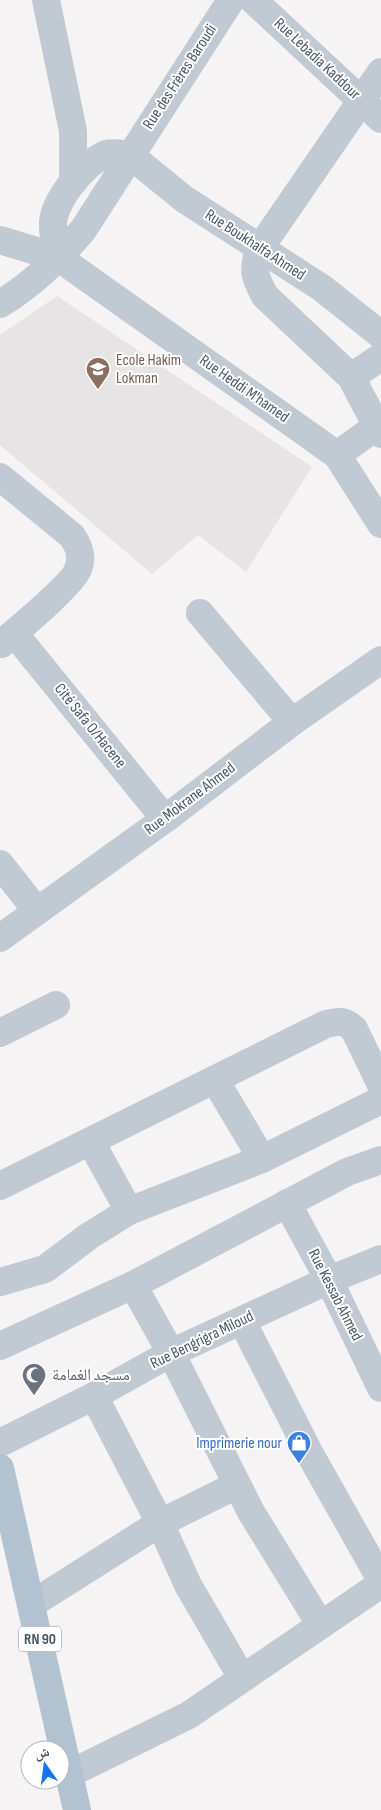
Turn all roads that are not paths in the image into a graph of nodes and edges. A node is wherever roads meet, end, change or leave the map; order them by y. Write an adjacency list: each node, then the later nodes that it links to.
1 (46, 0): 7 (street)
2 (231, 0): 6 (street, Rue des Frères Baroudi)
3 (253, 0): 5 (street, Rue Lebadia Kaddour)
4 (381, 72): 5 (street)
5 (372, 110): 9 (street)
6 (130, 155): 7 (street); 9 (street, Rue Boukhalfa Ahmed); 10 (street, Rue des Frères Baroudi)
7 (73, 182): 10 (street)
8 (0, 240): 10 (street, Rue Heddi M'hamed)
9 (260, 248): 12 (street, Rue Boukhalfa Ahmed); 14 (street)
10 (59, 258): 11 (street); 16 (street, Rue Heddi M'hamed)
11 (0, 304)
12 (381, 335)
13 (381, 357): 14 (street)
14 (351, 377): 15 (street)
15 (379, 430): 16 (street)
16 (337, 455): 18 (street, Rue Heddi M'hamed)
17 (0, 477): 20 (street, Cité Safa O/Hacene)
18 (381, 524)
19 (200, 613): 22 (street)
20 (7, 639): 23 (street, Cité Safa O/Hacene)
21 (381, 660): 22 (street, Rue Mokrane Ahmed)
22 (292, 722): 23 (street, Rue Mokrane Ahmed)
23 (165, 819): 25 (street, Rue Mokrane Ahmed)
24 (0, 864): 25 (street)
25 (36, 910): 26 (street, Rue Mokrane Ahmed)
26 (0, 938)
27 (56, 1005): 28 (street)
28 (0, 1033)
29 (215, 1080): 30 (street); 32 (street); 33 (street)
30 (381, 1084)
31 (381, 1100): 33 (street)
32 (90, 1142): 35 (street); 37 (street)
33 (262, 1158): 37 (street)
34 (381, 1160): 36 (street)
35 (0, 1186)
36 (287, 1203): 39 (street, Rue Kessab Ahmed); 41 (street)
37 (129, 1211): 40 (street)
38 (381, 1259): 39 (street, Rue Bengrigra Miloud)
39 (329, 1280): 42 (street, Rue Bengrigra Miloud); 45 (street, Rue Kessab Ahmed)
40 (0, 1282)
41 (132, 1285): 43 (street); 44 (street)
42 (242, 1321): 44 (street, Rue Bengrigra Miloud); 51 (street)
43 (0, 1346)
44 (171, 1353): 46 (street, Rue Bengrigra Miloud); 49 (street)
45 (381, 1388)
46 (94, 1396): 47 (street, Rue Bengrigra Miloud); 50 (street)
47 (0, 1442)
48 (0, 1468): 53 (main road, RN 90)
49 (237, 1485): 50 (street); 54 (street)
50 (160, 1522): 53 (street); 55 (street)
51 (381, 1580)
52 (381, 1584): 54 (street)
53 (32, 1604): 56 (main road, RN 90)
54 (320, 1624): 55 (street)
55 (242, 1678): 57 (street)
56 (62, 1740)
57 (70, 1774)
58 (70, 1778): 59 (main road, RN 90)
59 (77, 1810)

